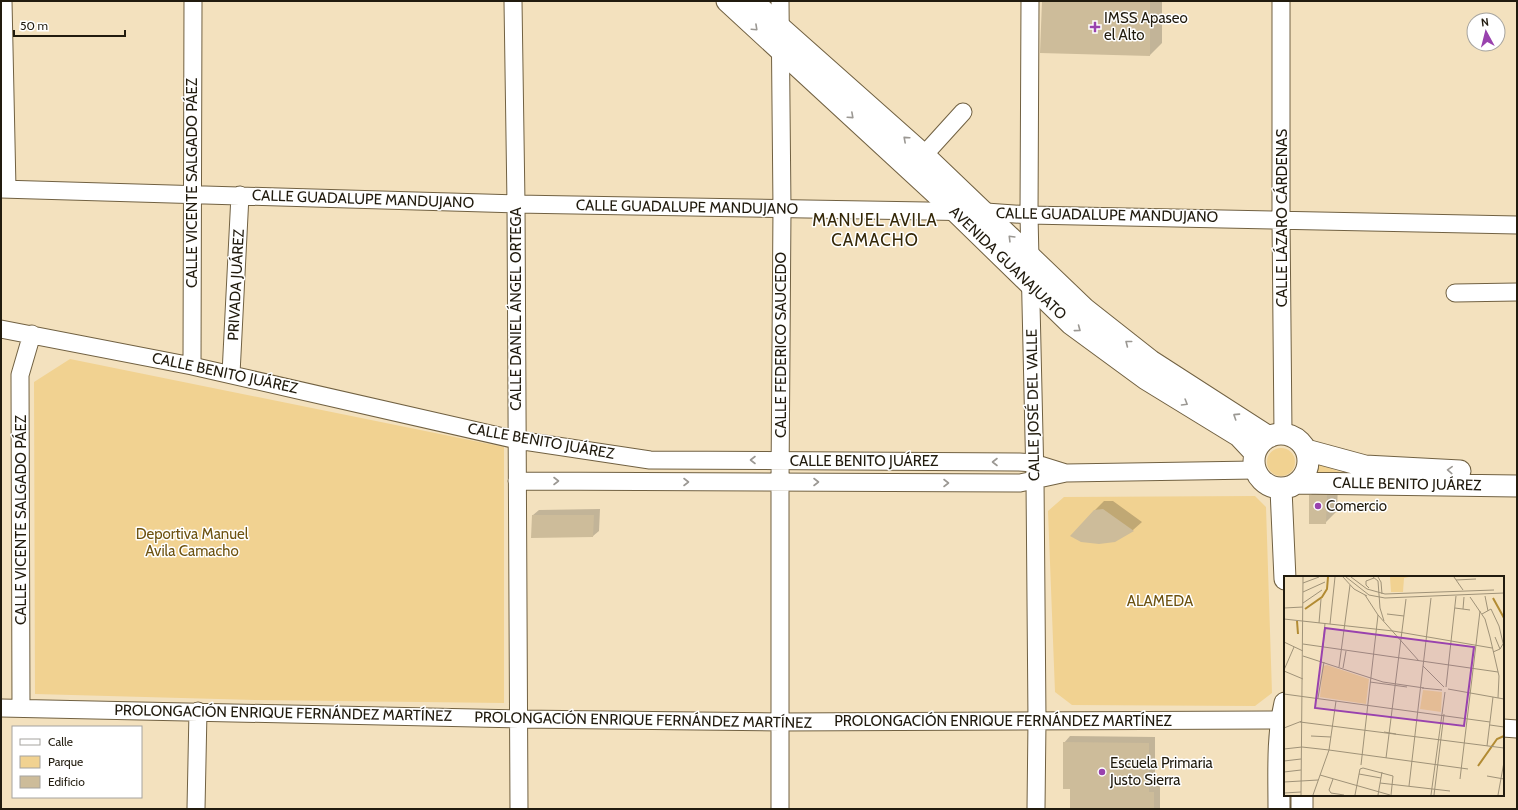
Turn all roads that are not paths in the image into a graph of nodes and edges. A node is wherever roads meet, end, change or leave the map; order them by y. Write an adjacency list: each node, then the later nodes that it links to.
1 (3, 1): 13 (street)
2 (193, 1): 14 (street, CALLE VICENTE SALGADO PÁEZ)
3 (513, 1): 16 (street, CALLE DANIEL ÁNGEL ORTEGA)
4 (727, 1): 10 (street, AVENIDA GUANAJUATO, one-way to 10)
5 (753, 1): 9 (street, AVENIDA GUANAJUATO)
6 (780, 1): 9 (street, CALLE FEDERICO SAUCEDO)
7 (1030, 1): 20 (street, CALLE JOSÉ DEL VALLE)
8 (1281, 1): 21 (street, CALLE LÁZARO CÁRDENAS)
9 (781, 28): 10 (street, CALLE FEDERICO SAUCEDO); 12 (street, AVENIDA GUANAJUATO, one-way to 9)
10 (781, 52): 17 (street, CALLE FEDERICO SAUCEDO); 18 (street, AVENIDA GUANAJUATO, one-way to 18)
11 (964, 112): 12 (street)
12 (924, 155): 19 (street, AVENIDA GUANAJUATO)
13 (4, 189): 14 (street, CALLE GUADALUPE MANDUJANO)
14 (192, 194): 15 (street, CALLE GUADALUPE MANDUJANO); 29 (street, CALLE VICENTE SALGADO PÁEZ)
15 (240, 195): 16 (street, CALLE GUADALUPE MANDUJANO); 30 (street, PRIVADA JUÁREZ)
16 (516, 204): 17 (street, CALLE GUADALUPE MANDUJANO); 32 (street, CALLE DANIEL ÁNGEL ORTEGA)
17 (782, 209): 18 (street, CALLE GUADALUPE MANDUJANO); 34 (street, CALLE FEDERICO SAUCEDO)
18 (957, 212): 19 (street, CALLE GUADALUPE MANDUJANO); 24 (street, AVENIDA GUANAJUATO)
19 (986, 212): 20 (street, CALLE GUADALUPE MANDUJANO); 23 (street, AVENIDA GUANAJUATO, one-way to 19)
20 (1029, 214): 21 (street, CALLE GUADALUPE MANDUJANO); 23 (street, CALLE JOSÉ DEL VALLE)
21 (1281, 220): 22 (street, CALLE GUADALUPE MANDUJANO); 31 (street, CALLE LÁZARO CÁRDENAS)
22 (1517, 225)
23 (1031, 258): 24 (street, CALLE JOSÉ DEL VALLE); 31 (street, AVENIDA GUANAJUATO, one-way to 23)
24 (1031, 285): 35 (street, AVENIDA GUANAJUATO, one-way to 35); 36 (street, CALLE JOSÉ DEL VALLE)
25 (1517, 292): 26 (street)
26 (1455, 293)
27 (1, 329): 28 (street, CALLE BENITO JUÁREZ)
28 (32, 334): 29 (street, CALLE BENITO JUÁREZ); 47 (street, CALLE VICENTE SALGADO PÁEZ)
29 (192, 366): 30 (street, CALLE BENITO JUÁREZ)
30 (231, 374): 32 (street, CALLE BENITO JUÁREZ)
31 (1276, 436): 33 (street); 35 (street)
32 (517, 440): 34 (street, CALLE BENITO JUÁREZ, one-way to 32); 41 (street, CALLE DANIEL ÁNGEL ORTEGA)
33 (1306, 450): 39 (street, CALLE BENITO JUÁREZ); 43 (street)
34 (780, 460): 36 (street, CALLE BENITO JUÁREZ, one-way to 34); 42 (street, CALLE FEDERICO SAUCEDO)
35 (1255, 462): 37 (street, CALLE BENITO JUÁREZ); 43 (street)
36 (1034, 463): 37 (street, CALLE BENITO JUÁREZ); 40 (street, CALLE JOSÉ DEL VALLE)
37 (1066, 473): 40 (street, CALLE BENITO JUÁREZ)
38 (1517, 474): 39 (street, CALLE BENITO JUÁREZ, one-way to 39)
39 (1365, 475): 43 (street, CALLE BENITO JUÁREZ); 44 (street, CALLE BENITO JUÁREZ)
40 (1035, 480): 42 (street, CALLE BENITO JUÁREZ, one-way to 40); 51 (street, CALLE JOSÉ DEL VALLE)
41 (517, 481): 42 (street, CALLE BENITO JUÁREZ, one-way to 42); 50 (street, CALLE DANIEL ÁNGEL ORTEGA)
42 (780, 482): 52 (street, CALLE FEDERICO SAUCEDO)
43 (1289, 486): 45 (street)
44 (1517, 486)
45 (1285, 576)
46 (1, 708): 47 (street, PROLONGACIÓN ENRIQUE FERNÁNDEZ MARTÍNEZ)
47 (21, 708): 48 (street, PROLONGACIÓN ENRIQUE FERNÁNDEZ MARTÍNEZ)
48 (198, 711): 50 (street, PROLONGACIÓN ENRIQUE FERNÁNDEZ MARTÍNEZ); 56 (street)
49 (1284, 714): 51 (street, PROLONGACIÓN ENRIQUE FERNÁNDEZ MARTÍNEZ); 60 (street)
50 (519, 719): 52 (street, PROLONGACIÓN ENRIQUE FERNÁNDEZ MARTÍNEZ); 57 (street, CALLE DANIEL ÁNGEL ORTEGA)
51 (1037, 721): 52 (street, PROLONGACIÓN ENRIQUE FERNÁNDEZ MARTÍNEZ); 59 (street, CALLE JOSÉ DEL VALLE)
52 (780, 722): 58 (street, CALLE FEDERICO SAUCEDO)
53 (1504, 728): 54 (street)
54 (1517, 729)
55 (1302, 796): 61 (street)
56 (196, 809)
57 (519, 809)
58 (780, 809)
59 (1036, 809)
60 (1279, 809)
61 (1302, 809)

